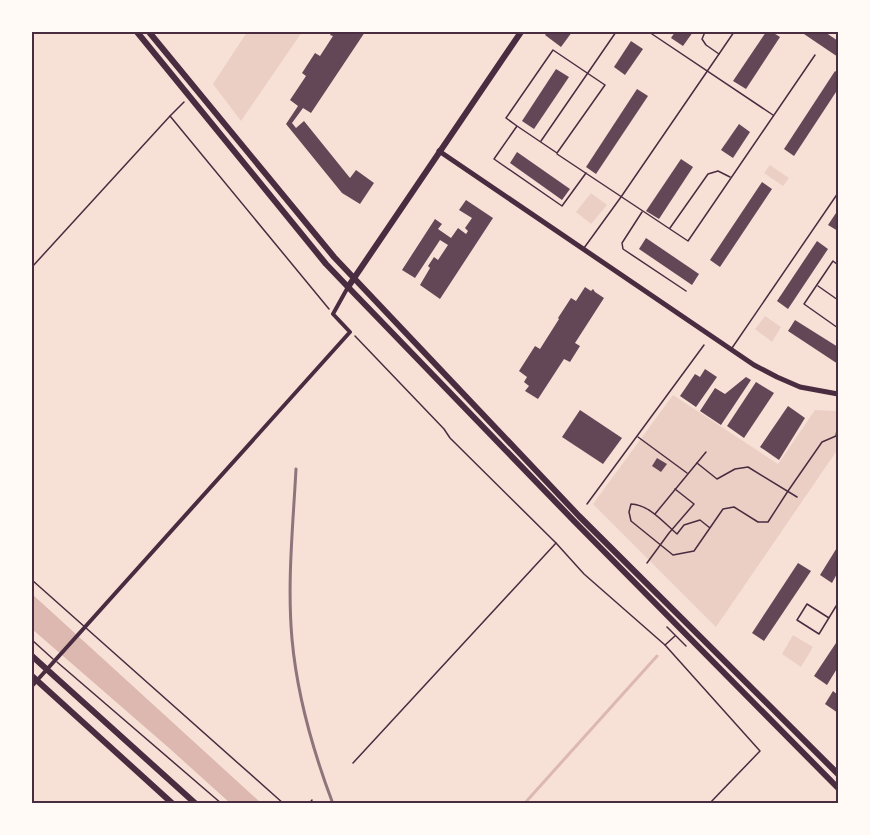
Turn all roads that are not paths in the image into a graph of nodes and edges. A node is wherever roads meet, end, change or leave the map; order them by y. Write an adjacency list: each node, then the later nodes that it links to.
1 (137, 32): 27 (main road)
2 (149, 32): 25 (main road)
3 (521, 32): 15 (main road)
4 (616, 32): 11 (lane)
5 (649, 32): 10 (lane)
6 (705, 32): 8 (lane)
7 (734, 32): 8 (lane)
8 (719, 54): 10 (lane)
9 (815, 55): 12 (lane)
10 (708, 71): 12 (lane); 20 (lane)
11 (587, 73): 13 (lane); 14 (lane); 16 (lane)
12 (774, 116): 18 (lane)
13 (517, 126): 14 (lane); 17 (lane)
14 (540, 141): 16 (lane)
15 (439, 151): 23 (main road); 25 (main road)
16 (557, 153): 17 (lane)
17 (586, 173): 20 (lane)
18 (731, 178): 22 (lane); 22 (lane)
19 (838, 193): 31 (lane)
20 (621, 197): 21 (lane); 23 (lane)
21 (642, 211): 22 (lane); 28 (lane)
22 (670, 229)
23 (583, 249): 31 (main road)
24 (838, 265): 26 (lane)
25 (354, 278): 27 (main road); 42 (main road)
26 (817, 285): 29 (lane); 30 (lane)
27 (348, 288): 36 (street); 43 (main road)
28 (686, 291)
29 (838, 300)
30 (838, 328)
31 (731, 350): 32 (main road)
32 (838, 394)
33 (32, 580): 36 (lane)
34 (838, 603): 35 (lane)
35 (829, 618): 35 (lane)
36 (84, 628): 39 (street); 47 (lane)
37 (32, 639): 39 (lane)
38 (32, 656): 45 (main road)
39 (55, 660): 41 (street); 46 (lane)
40 (32, 676): 44 (main road)
41 (32, 686)
42 (838, 774)
43 (838, 788)
44 (173, 804)
45 (196, 804)
46 (222, 804)
47 (284, 804)

